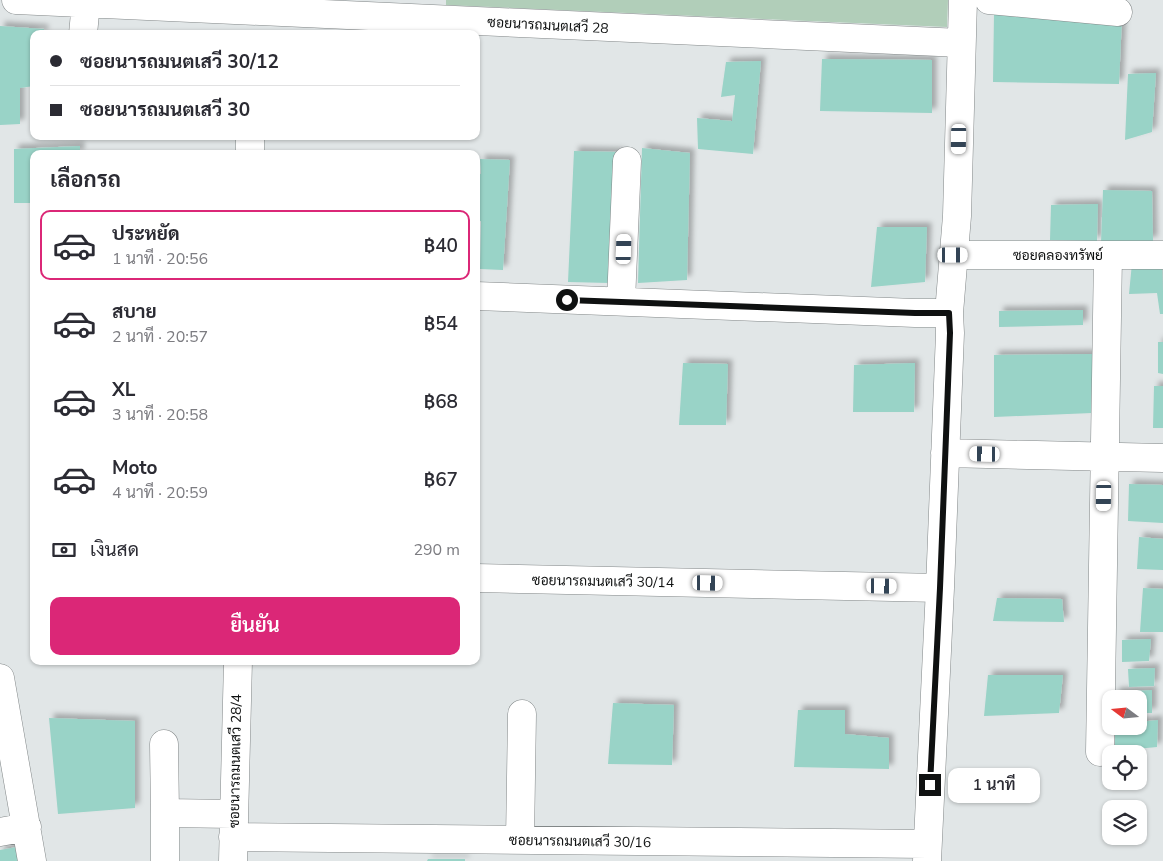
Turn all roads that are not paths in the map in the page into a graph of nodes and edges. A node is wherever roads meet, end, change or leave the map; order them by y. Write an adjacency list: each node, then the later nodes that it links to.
1 (16, 0): 4 (street, ซอยนารถมนตเสวี 28)
2 (963, 0): 9 (street)
3 (989, 0): 6 (street)
4 (101, 2): 7 (street, ซอยนารถมนตเสวี 28); 8 (street)
5 (436, 10): 7 (street, ซอยนารถมนตเสวี 28); 9 (street, ซอยนารถมนตเสวี 28)
6 (1118, 12)
7 (252, 22)
8 (85, 30)
9 (961, 43): 11 (street)
10 (627, 161): 15 (street)
11 (953, 255): 12 (street, ซอยคลองทรัพย์); 16 (street)
12 (1108, 255): 13 (street, ซอยคลองทรัพย์); 18 (street)
13 (1163, 255)
14 (480, 296): 15 (street)
15 (621, 301): 16 (street)
16 (949, 313): 17 (street)
17 (945, 454): 18 (street); 21 (street)
18 (1105, 457): 19 (street); 26 (street)
19 (1163, 458)
20 (480, 578): 21 (street, ซอยนารถมนตเสวี 30/14)
21 (940, 588): 32 (street)
22 (238, 665): 30 (street, ซอยนารถมนตเสวี 28/4)
23 (0, 678): 28 (street)
24 (522, 714): 31 (street)
25 (164, 744): 27 (street)
26 (1100, 752)
27 (165, 813): 30 (street, ซอยนารถมนตเสวี 30/16); 34 (street)
28 (27, 827): 29 (street); 33 (street)
29 (0, 832)
30 (233, 837): 31 (street, ซอยนารถมนตเสวี 30/16)
31 (520, 840): 32 (street, ซอยนารถมนตเสวี 30/16)
32 (926, 853)
33 (32, 861)
34 (165, 861)

